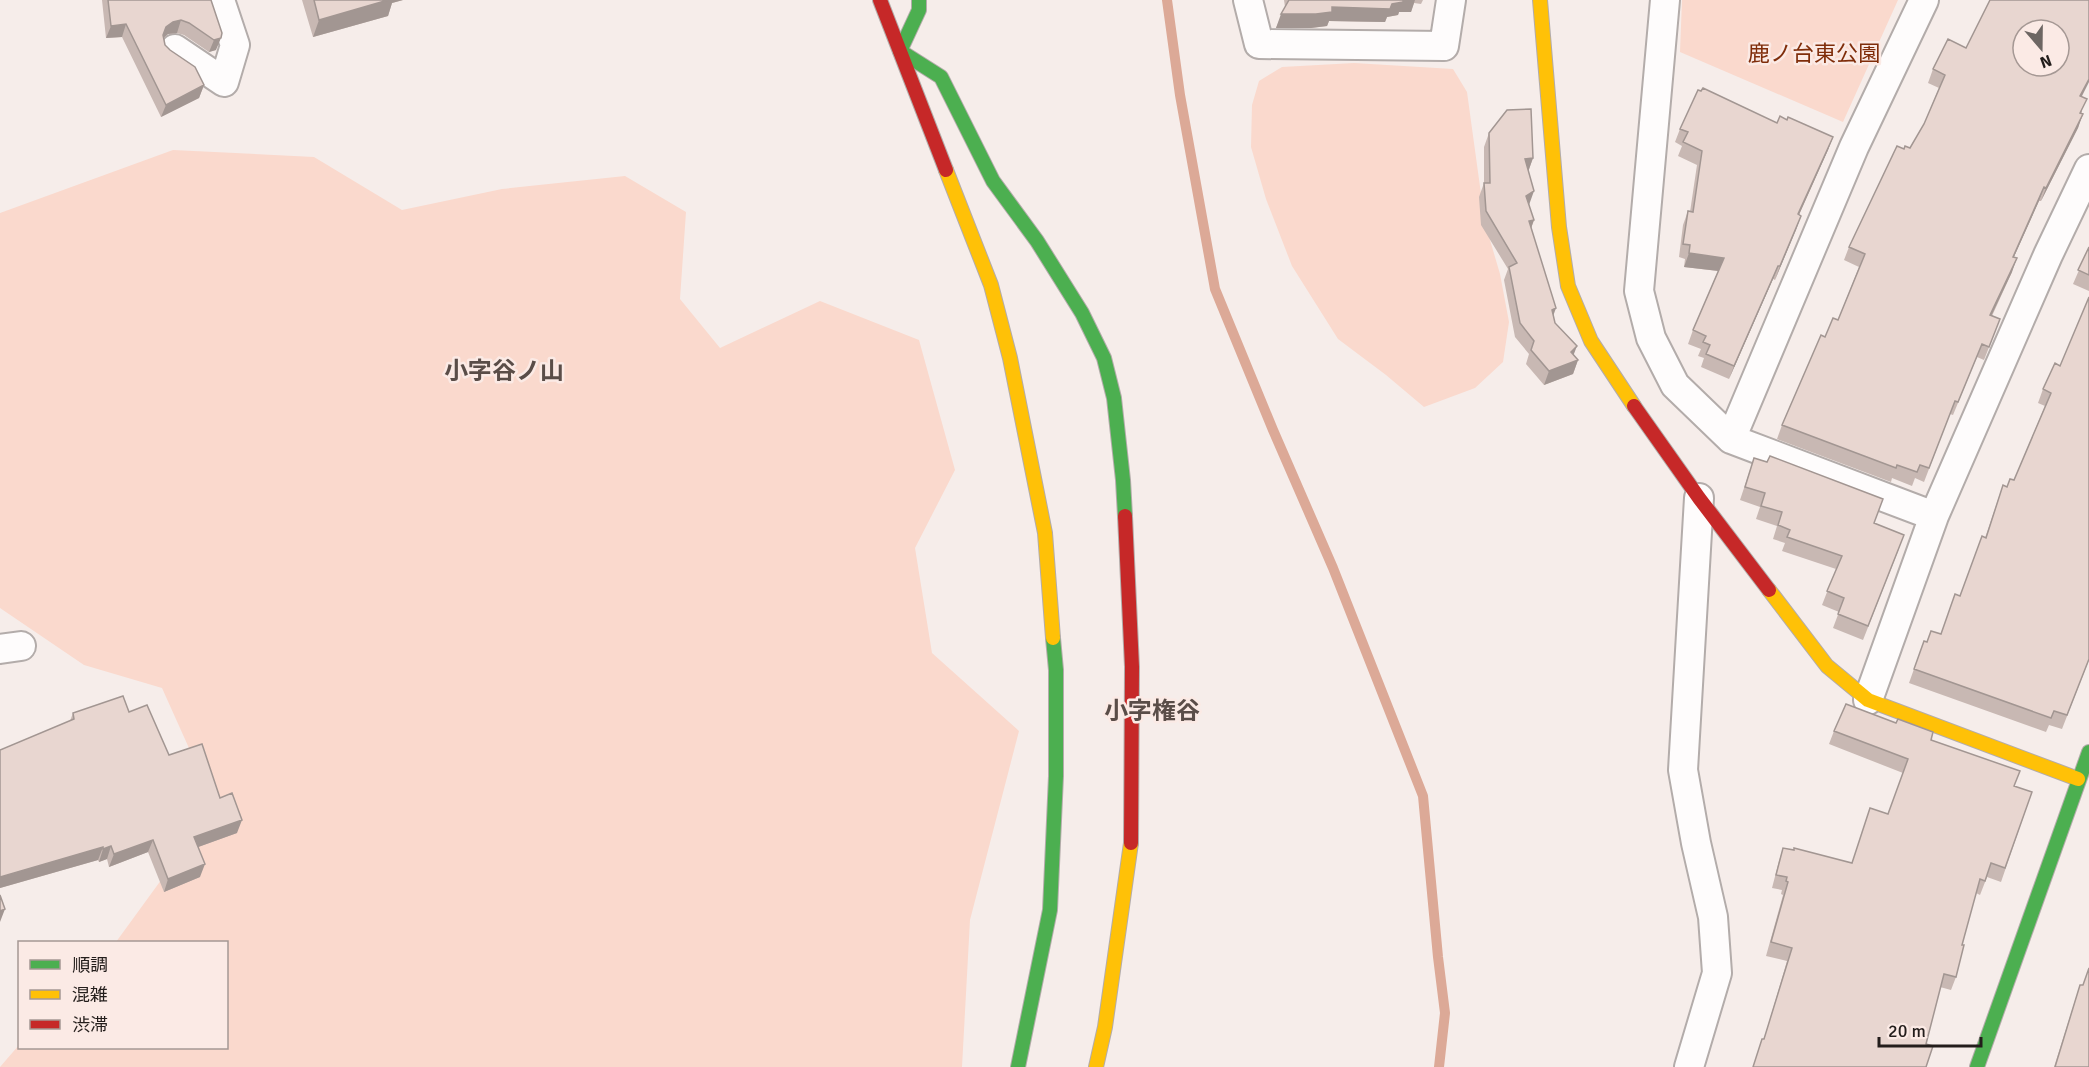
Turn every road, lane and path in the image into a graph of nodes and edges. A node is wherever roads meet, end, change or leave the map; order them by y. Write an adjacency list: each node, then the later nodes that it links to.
1 (220, 0): 9 (street)
2 (880, 0): 10 (street)
3 (919, 0): 10 (street)
4 (1248, 0): 5 (street)
5 (1451, 0)
6 (1540, 0): 13 (street)
7 (1665, 0): 12 (street)
8 (1924, 0): 12 (street)
9 (175, 49)
10 (900, 51): 18 (street); 19 (street)
11 (2089, 170): 14 (street)
12 (1731, 439): 14 (street)
13 (1699, 498): 15 (street); 20 (street)
14 (1934, 516): 15 (street)
15 (1868, 700): 17 (street)
16 (2089, 752): 17 (street)
17 (2084, 781): 21 (street)
18 (1019, 1064)
19 (1096, 1067)
20 (1689, 1067)
21 (1977, 1067)

